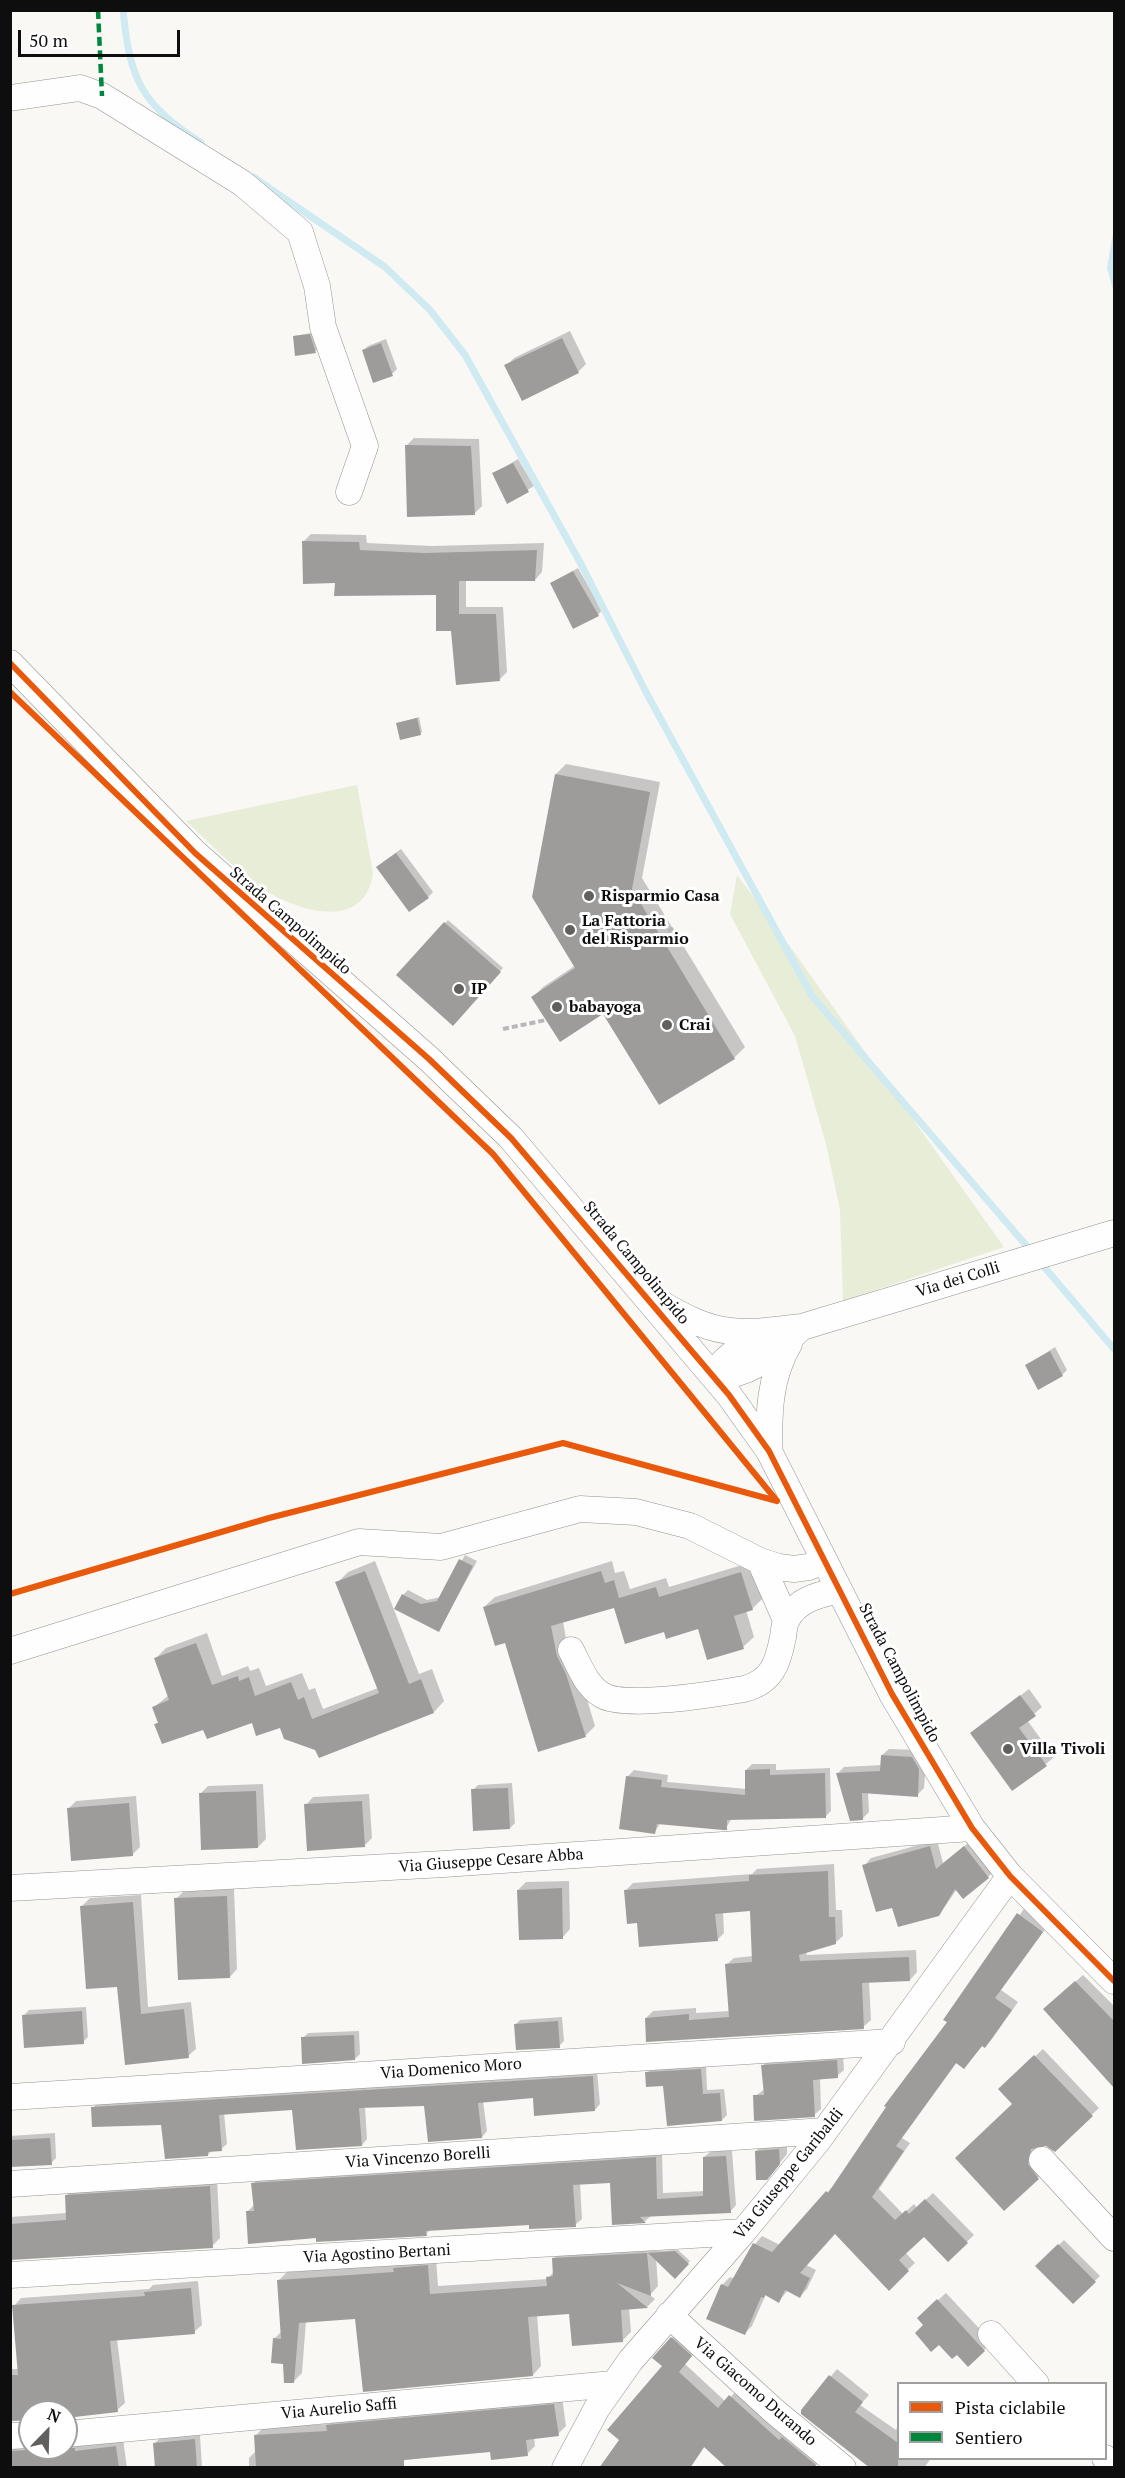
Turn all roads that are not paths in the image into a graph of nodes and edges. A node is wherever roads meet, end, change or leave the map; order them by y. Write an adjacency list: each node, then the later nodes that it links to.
1 (10, 98): 2 (street)
2 (349, 492)
3 (10, 663): 5 (street, Strada Campolimpido)
4 (1114, 1233): 6 (street, Via dei Colli)
5 (644, 1293): 6 (street, Via dei Colli); 7 (street, Strada Campolimpido)
6 (802, 1327): 7 (street, Via dei Colli); 8 (street)
7 (713, 1376): 8 (street, Strada Campolimpido)
8 (769, 1451): 9 (street, Strada Campolimpido)
9 (824, 1560): 10 (street); 11 (street, Strada Campolimpido)
10 (760, 1561): 12 (street); 14 (street)
11 (839, 1590): 12 (street); 15 (street, Strada Campolimpido)
12 (786, 1620): 13 (street)
13 (571, 1650)
14 (10, 1651)
15 (972, 1828): 16 (street, Strada Campolimpido); 17 (street, Via Giuseppe Cesare Abba)
16 (1010, 1876): 18 (street, Strada Campolimpido); 19 (street, Via Giuseppe Garibaldi)
17 (10, 1888)
18 (1114, 1981)
19 (892, 2042): 20 (street, Via Domenico Moro); 21 (street, Via Giuseppe Garibaldi)
20 (10, 2097)
21 (825, 2131): 23 (street, Via Vincenzo Borelli); 24 (street, Via Giuseppe Garibaldi)
22 (1042, 2160): 25 (street)
23 (10, 2184)
24 (743, 2232): 26 (street, Via Agostino Bertani); 27 (street, Via Giuseppe Garibaldi)
25 (1114, 2238)
26 (10, 2275)
27 (669, 2315): 30 (street, Via Giuseppe Garibaldi); 33 (street, Via Giacomo Durando)
28 (991, 2334): 29 (street)
29 (1034, 2382)
30 (613, 2384): 31 (street, Via Aurelio Saffi); 32 (street, Via Giuseppe Garibaldi)
31 (78, 2433)
32 (565, 2468)
33 (843, 2468)

